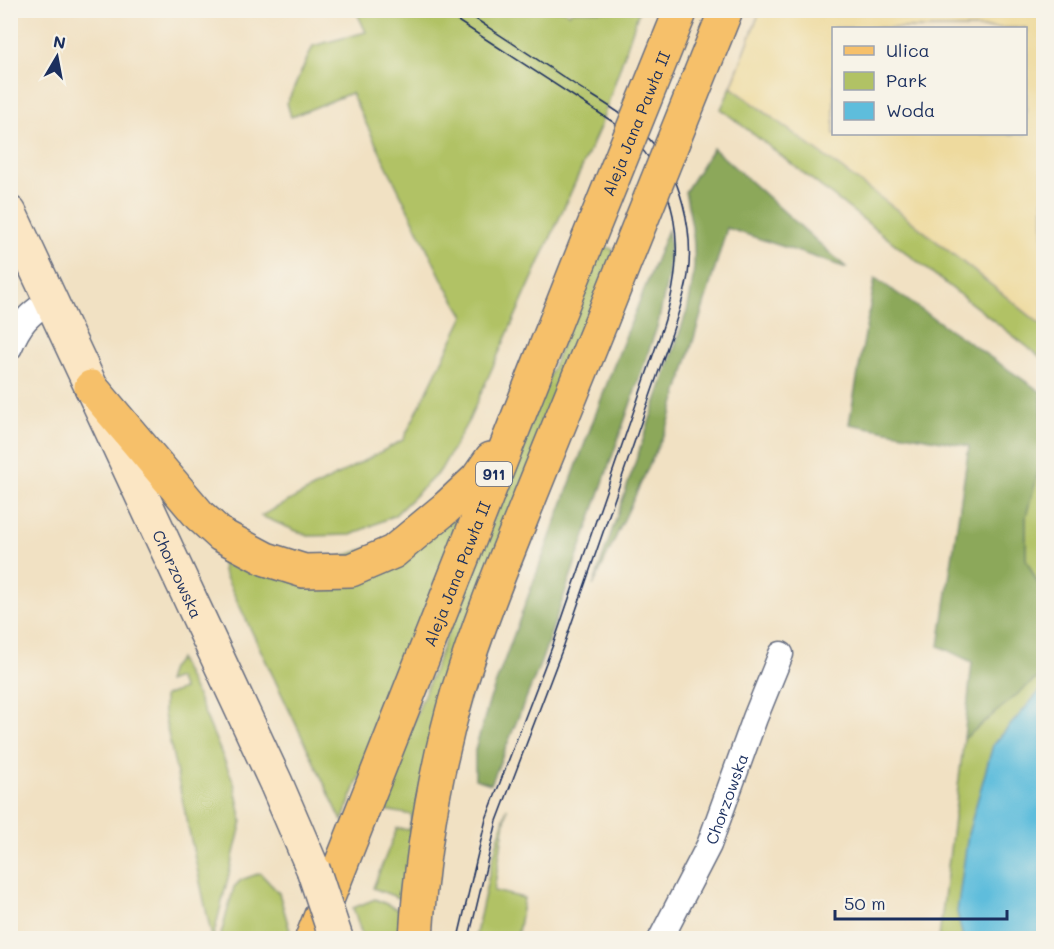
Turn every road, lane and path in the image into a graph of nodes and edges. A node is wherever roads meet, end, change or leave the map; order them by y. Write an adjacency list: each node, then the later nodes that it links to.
1 (681, 10): 7 (main road, Aleja Jana Pawła II / 911, bridge)
2 (726, 10): 11 (main road, 911, bridge)
3 (10, 213): 4 (main road, Chorzowska)
4 (50, 300): 5 (street); 6 (main road, Chorzowska)
5 (10, 347)
6 (91, 387): 7 (main road); 10 (main road, Chorzowska, bridge)
7 (513, 428): 9 (main road, Aleja Jana Pawła II / 911)
8 (781, 654): 12 (street, Chorzowska)
9 (312, 939)
10 (336, 939)
11 (416, 939)
12 (661, 939)

